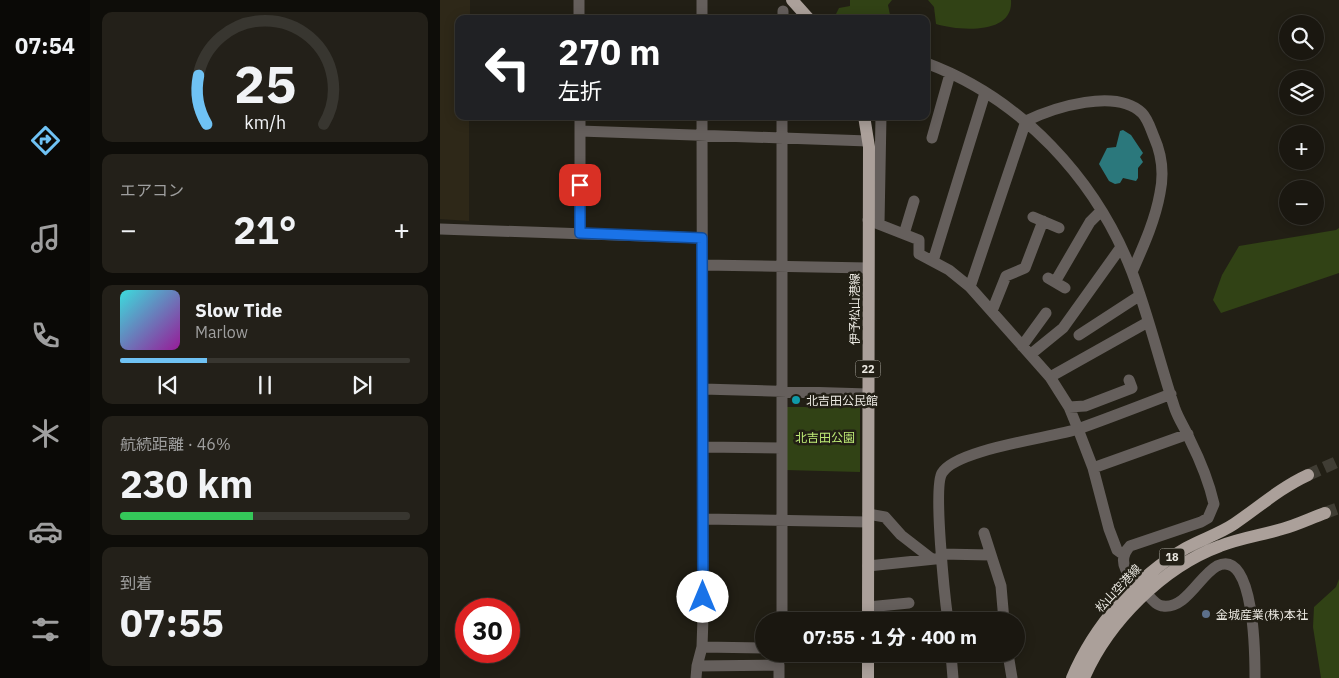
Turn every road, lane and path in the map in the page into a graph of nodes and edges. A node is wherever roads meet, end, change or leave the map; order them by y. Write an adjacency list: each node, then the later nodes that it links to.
1 (579, 0): 4 (street)
2 (702, 0): 5 (street)
3 (792, 0): 6 (main road)
4 (580, 15)
5 (702, 15)
6 (805, 15)
7 (930, 65): 8 (street)
8 (950, 74): 9 (street); 19 (street)
9 (985, 92): 14 (street); 29 (street)
10 (580, 120): 16 (street)
11 (702, 120): 17 (street)
12 (782, 120): 18 (street)
13 (881, 121): 15 (street); 22 (street)
14 (1026, 121): 21 (street); 33 (street); 35 (street)
15 (866, 129): 18 (street); 22 (main road, 伊予松山港線 / 22)
16 (580, 131): 17 (street); 25 (street)
17 (702, 136): 18 (street); 27 (street)
18 (782, 138): 31 (street)
19 (932, 138)
20 (914, 201): 26 (street)
21 (1101, 211): 28 (street); 34 (street)
22 (874, 222): 26 (street); 32 (main road, 伊予松山港線 / 22)
23 (1059, 228): 37 (street)
24 (440, 229): 25 (street)
25 (580, 233): 27 (street)
26 (904, 234): 29 (street)
27 (702, 238): 30 (street)
28 (1121, 247): 33 (street); 41 (street)
29 (933, 261): 35 (street)
30 (703, 265): 31 (street); 44 (street)
31 (782, 266): 32 (street); 45 (street)
32 (868, 268): 46 (main road, 伊予松山港線 / 22)
33 (1132, 272): 36 (street)
34 (1056, 283)
35 (970, 287): 37 (street)
36 (1139, 296): 39 (street); 40 (street)
37 (992, 311): 41 (street)
38 (1046, 313): 41 (street)
39 (1148, 322): 42 (street); 47 (street)
40 (1079, 335)
41 (1026, 350): 42 (street)
42 (1050, 377): 48 (street)
43 (1129, 380): 48 (street)
44 (703, 389): 45 (street); 51 (street)
45 (782, 392): 46 (street); 52 (street)
46 (868, 394): 56 (main road, 伊予松山港線 / 22)
47 (1171, 394): 49 (street); 50 (street)
48 (1069, 407): 49 (street)
49 (1078, 428): 53 (street); 62 (street)
50 (1188, 434): 53 (street); 61 (street)
51 (703, 447): 52 (street); 57 (street)
52 (782, 448): 58 (street)
53 (1093, 468): 61 (street)
54 (1308, 475): 64 (main road, 松山空港線 / 18)
55 (1325, 513): 64 (main road, 松山空港線 / 18)
56 (868, 518): 58 (street); 62 (street); 63 (main road, 伊予松山港線 / 22)
57 (703, 519): 58 (street); 71 (street)
58 (782, 521): 67 (street)
59 (984, 533): 60 (street)
60 (991, 555): 62 (street); 70 (street)
61 (1124, 555): 64 (street)
62 (938, 557): 63 (street); 69 (street)
63 (868, 566): 66 (main road, 伊予松山港線 / 22)
64 (1142, 589): 82 (main road, 松山空港線 / 18); 83 (main road, 松山空港線 / 18); 84 (street)
65 (909, 603): 66 (street)
66 (868, 607): 68 (main road, 伊予松山港線 / 22)
67 (782, 612)
68 (868, 612)
69 (947, 612)
70 (1003, 612)
71 (702, 647): 72 (street); 76 (street)
72 (755, 648)
73 (868, 662): 79 (main road)
74 (952, 662): 80 (street)
75 (1009, 662): 81 (street)
76 (697, 666): 77 (street); 78 (street)
77 (696, 678)
78 (779, 678)
79 (868, 678)
80 (953, 678)
81 (1012, 678)
82 (1072, 678)
83 (1084, 678)
84 (1255, 678)

